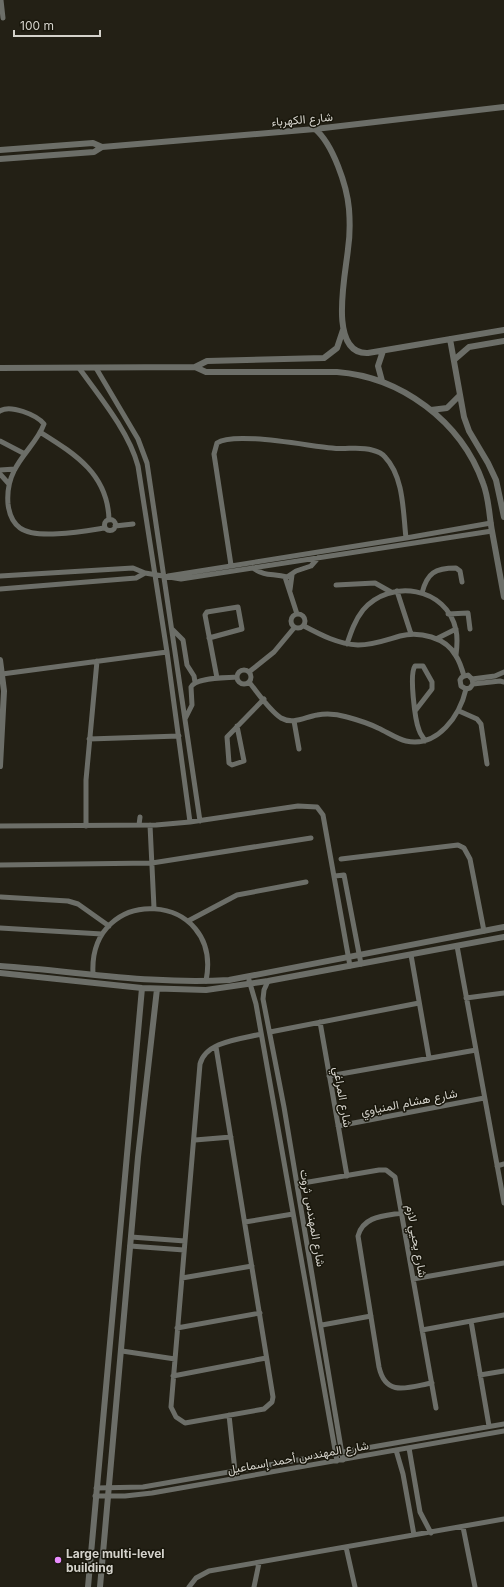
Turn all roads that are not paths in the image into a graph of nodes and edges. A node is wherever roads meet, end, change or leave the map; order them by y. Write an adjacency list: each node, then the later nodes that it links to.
1 (1, 0): 2 (street)
2 (2, 18)
3 (504, 108): 4 (street, شارع الكهرباء)
4 (315, 129): 5 (street, شارع الكهرباء); 8 (street)
5 (102, 147): 6 (street, شارع الكهرباء); 7 (street, شارع الكهرباء)
6 (0, 150)
7 (0, 159)
8 (343, 328): 12 (street); 14 (street)
9 (504, 330): 10 (street)
10 (450, 339): 12 (street); 13 (street)
11 (504, 341): 13 (street)
12 (383, 351): 18 (street)
13 (454, 360): 19 (street)
14 (195, 367): 17 (street); 18 (street)
15 (1, 368): 16 (street)
16 (79, 368): 17 (street); 46 (street)
17 (96, 368): 49 (street)
18 (382, 381): 20 (street)
19 (459, 396): 20 (street); 24 (street)
20 (431, 410): 25 (street)
21 (0, 411): 22 (street)
22 (40, 432): 26 (street); 32 (street)
23 (0, 440): 26 (street)
24 (476, 442): 25 (street); 31 (street)
25 (466, 448): 33 (street)
26 (25, 454): 27 (street)
27 (15, 469): 28 (street); 30 (street)
28 (0, 470)
29 (0, 474): 30 (street)
30 (9, 484): 36 (street)
31 (504, 517)
32 (109, 520): 35 (street); 36 (street)
33 (491, 523): 37 (street); 38 (street)
34 (133, 524): 35 (street)
35 (115, 526): 36 (street)
36 (104, 528)
37 (492, 531): 40 (street); 58 (street)
38 (428, 534): 39 (street); 40 (street)
39 (406, 538): 42 (street); 42 (street)
40 (429, 541): 41 (street)
41 (318, 558): 43 (street); 47 (street)
42 (231, 565): 49 (street)
43 (252, 568): 49 (street); 50 (street)
44 (86, 572): 45 (street); 48 (street); 51 (street)
45 (145, 573): 46 (street); 51 (street)
46 (154, 574): 49 (street); 70 (street)
47 (292, 575): 50 (street); 55 (street)
48 (0, 576)
49 (165, 576): 65 (street)
50 (285, 577): 55 (street)
51 (87, 581): 54 (street)
52 (462, 582): 57 (street)
53 (336, 585): 56 (street)
54 (0, 589)
55 (290, 590): 59 (street)
56 (394, 591): 57 (street); 66 (street); 69 (street)
57 (422, 593): 60 (street)
58 (504, 597)
59 (297, 614): 61 (street); 62 (street)
60 (448, 614): 63 (street); 64 (street)
61 (304, 626): 62 (street); 69 (street)
62 (294, 628): 76 (street)
63 (456, 629): 68 (street); 71 (street)
64 (470, 629)
65 (173, 630): 74 (street); 79 (street)
66 (411, 634): 68 (street); 69 (street)
67 (209, 638): 67 (street); 82 (street)
68 (436, 639): 71 (street)
69 (347, 644)
70 (167, 652): 73 (street); 75 (street)
71 (456, 655): 81 (street)
72 (0, 660): 78 (street)
73 (97, 661): 78 (street); 96 (street)
74 (178, 664): 75 (street); 92 (street)
75 (169, 666): 95 (street)
76 (249, 672): 80 (street); 86 (street)
77 (504, 672): 84 (street)
78 (2, 674): 100 (street)
79 (193, 674): 83 (street); 85 (street)
80 (237, 676): 82 (street); 86 (street)
81 (464, 676): 84 (street); 88 (street)
82 (217, 678): 83 (street)
83 (209, 679): 85 (street)
84 (473, 681): 87 (street); 88 (street)
85 (195, 682): 92 (street)
86 (249, 682): 89 (street)
87 (504, 682)
88 (466, 689): 91 (street)
89 (264, 699): 93 (street); 94 (street)
90 (415, 711): 90 (street); 97 (street)
91 (459, 711): 97 (street); 99 (street)
92 (185, 719): 102 (street)
93 (294, 721): 97 (street); 98 (street)
94 (237, 726): 94 (street)
95 (179, 736): 96 (street); 103 (street)
96 (89, 739): 107 (street)
97 (425, 741)
98 (299, 749)
99 (487, 764)
100 (0, 766)
101 (140, 817): 104 (street)
102 (200, 821): 103 (street); 112 (street)
103 (190, 822): 105 (street)
104 (139, 825): 105 (street); 107 (street)
105 (150, 825): 110 (street)
106 (0, 826): 107 (street)
107 (86, 826)
108 (311, 838): 110 (street)
109 (341, 859): 120 (street)
110 (152, 863): 111 (street); 115 (street)
111 (0, 865)
112 (335, 876): 124 (street); 126 (street)
113 (306, 882): 116 (street)
114 (1, 896): 117 (street)
115 (154, 908): 116 (street); 117 (street)
116 (188, 921): 132 (street)
117 (109, 926): 121 (street)
118 (504, 927): 120 (street)
119 (0, 928): 121 (street)
120 (484, 931): 124 (street)
121 (102, 934): 131 (street)
122 (504, 936): 123 (street)
123 (457, 946): 125 (street); 138 (street)
124 (359, 955): 126 (street); 127 (street)
125 (411, 955): 127 (street); 141 (street)
126 (348, 957): 129 (street); 133 (street)
127 (361, 964): 129 (street)
128 (0, 966): 131 (street)
129 (350, 966): 134 (street)
130 (0, 973): 135 (street)
131 (93, 974): 132 (street)
132 (206, 981): 133 (street)
133 (249, 981): 134 (street); 136 (street); 140 (street, شارع المهندس ثروت)
134 (268, 981): 139 (street, شارع المهندس ثروت)
135 (142, 988): 136 (street); 172 (street)
136 (157, 989): 163 (street)
137 (504, 993): 138 (street)
138 (466, 998): 146 (street)
139 (263, 999): 140 (street); 143 (street, شارع المهندس ثروت)
140 (255, 1000): 144 (street, شارع المهندس ثروت)
141 (419, 1003): 142 (street); 147 (street)
142 (320, 1022): 143 (street); 148 (street, شارع المراغي)
143 (270, 1032): 156 (street, شارع المهندس ثروت)
144 (261, 1034): 145 (street); 158 (street, شارع المهندس ثروت)
145 (216, 1047): 151 (street); 152 (street)
146 (476, 1050): 147 (street); 149 (street)
147 (429, 1058): 148 (street)
148 (329, 1076): 150 (street, شارع المراغي)
149 (484, 1098): 150 (street, شارع هشام المنياوي); 154 (street)
150 (338, 1126): 155 (street, شارع المراغي)
151 (231, 1137): 152 (street); 162 (street)
152 (195, 1140): 164 (street)
153 (504, 1164): 154 (street)
154 (496, 1166): 159 (street)
155 (347, 1176): 156 (street, شارع يحيي لازم); 160 (street, شارع يحيي لازم)
156 (297, 1184): 157 (street, شارع المهندس ثروت)
157 (299, 1196): 158 (street); 177 (street, شارع المهندس ثروت)
158 (290, 1198): 161 (street, شارع المهندس ثروت)
159 (504, 1203)
160 (402, 1213): 170 (street, شارع يحيي لازم); 174 (street)
161 (293, 1214): 162 (street); 195 (street, شارع المهندس ثروت)
162 (245, 1222): 168 (street)
163 (131, 1237): 164 (street); 165 (street)
164 (185, 1241): 166 (street)
165 (130, 1246): 166 (street); 175 (street)
166 (184, 1250): 169 (street)
167 (504, 1263): 170 (street)
168 (252, 1266): 169 (street); 171 (street)
169 (182, 1278): 178 (street)
170 (413, 1279): 179 (street, شارع يحيي لازم)
171 (260, 1313): 178 (street); 181 (street)
172 (112, 1315): 175 (street); 199 (street)
173 (504, 1315): 176 (street)
174 (371, 1316): 177 (street); 186 (street)
175 (124, 1317): 180 (street)
176 (471, 1321): 179 (street); 184 (street)
177 (322, 1325): 194 (street, شارع المهندس ثروت)
178 (178, 1328): 182 (street)
179 (422, 1330): 186 (street, شارع يحيي لازم)
180 (122, 1351): 182 (street); 200 (street)
181 (266, 1358): 185 (street); 188 (street)
182 (175, 1359): 185 (street)
183 (504, 1371): 184 (street)
184 (480, 1375): 190 (street)
185 (173, 1376): 188 (street)
186 (432, 1383): 187 (street, شارع يحيي لازم)
187 (436, 1408)
188 (229, 1415): 198 (street)
189 (504, 1424): 190 (street, شارع المهندس أحمد إسماعيل)
190 (489, 1426): 194 (street, شارع المهندس أحمد إسماعيل)
191 (504, 1432): 192 (street, شارع المهندس أحمد إسماعيل)
192 (408, 1448): 193 (street, شارع المهندس أحمد إسماعيل); 205 (street)
193 (396, 1450): 196 (street, شارع المهندس أحمد إسماعيل); 206 (street)
194 (342, 1453): 195 (street, شارع المهندس أحمد إسماعيل); 196 (street, شارع المهندس ثروت)
195 (335, 1454): 197 (street, شارع المهندس ثروت); 198 (street, شارع المهندس أحمد إسماعيل)
196 (343, 1460): 197 (street, شارع المهندس أحمد إسماعيل)
197 (337, 1461): 202 (street, شارع المهندس أحمد إسماعيل)
198 (235, 1471): 200 (street, شارع المهندس أحمد إسماعيل)
199 (96, 1488): 200 (street, شارع المهندس أحمد إسماعيل); 201 (street)
200 (109, 1489): 202 (street)
201 (95, 1496): 202 (street, شارع المهندس أحمد إسماعيل); 209 (street)
202 (108, 1496): 210 (street)
203 (504, 1519): 204 (street)
204 (463, 1527): 205 (street); 214 (street)
205 (431, 1533): 206 (street)
206 (414, 1536): 207 (street)
207 (346, 1547): 208 (street); 213 (street)
208 (259, 1563): 211 (street); 212 (street)
209 (88, 1587)
210 (100, 1587)
211 (189, 1587)
212 (254, 1587)
213 (355, 1587)
214 (475, 1587)

